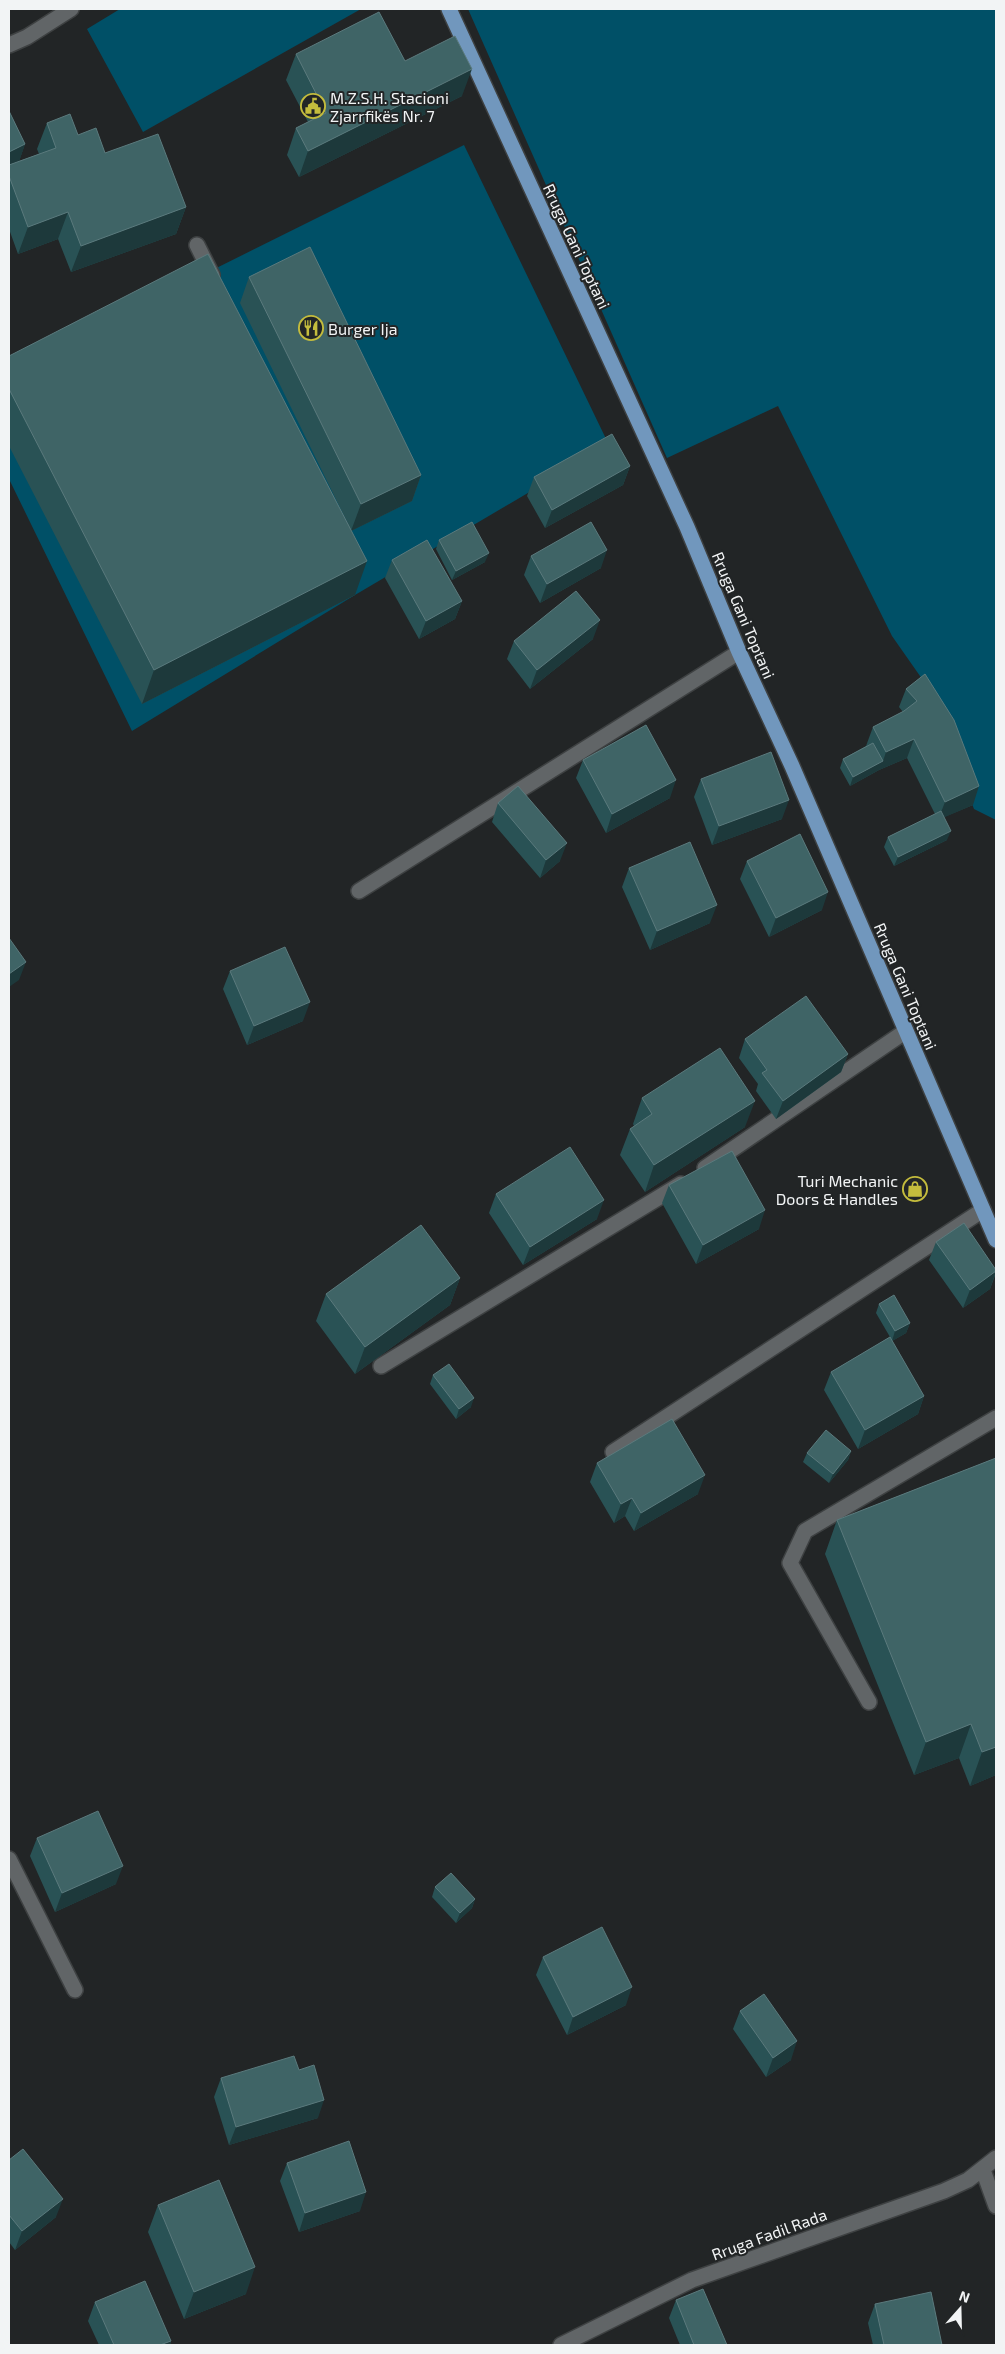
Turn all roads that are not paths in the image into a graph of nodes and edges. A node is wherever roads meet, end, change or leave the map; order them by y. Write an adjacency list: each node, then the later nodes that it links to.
1 (71, 9): 3 (street)
2 (449, 9): 6 (main road, Rruga Gani Toptani)
3 (9, 45)
4 (197, 245): 5 (street)
5 (219, 289)
6 (739, 652): 7 (street); 8 (main road, Rruga Gani Toptani)
7 (359, 891)
8 (906, 1032): 9 (main road, Rruga Gani Toptani); 11 (street)
9 (983, 1210): 10 (main road, Rruga Gani Toptani); 13 (street)
10 (996, 1240)
11 (381, 1366)
12 (996, 1418): 14 (street)
13 (613, 1452)
14 (869, 1702)
15 (9, 1859): 16 (street)
16 (75, 1990)
17 (996, 2158): 18 (street, Rruga Fadil Rada)
18 (983, 2170): 19 (street); 20 (street, Rruga Fadil Rada)
19 (996, 2206)
20 (567, 2344)

